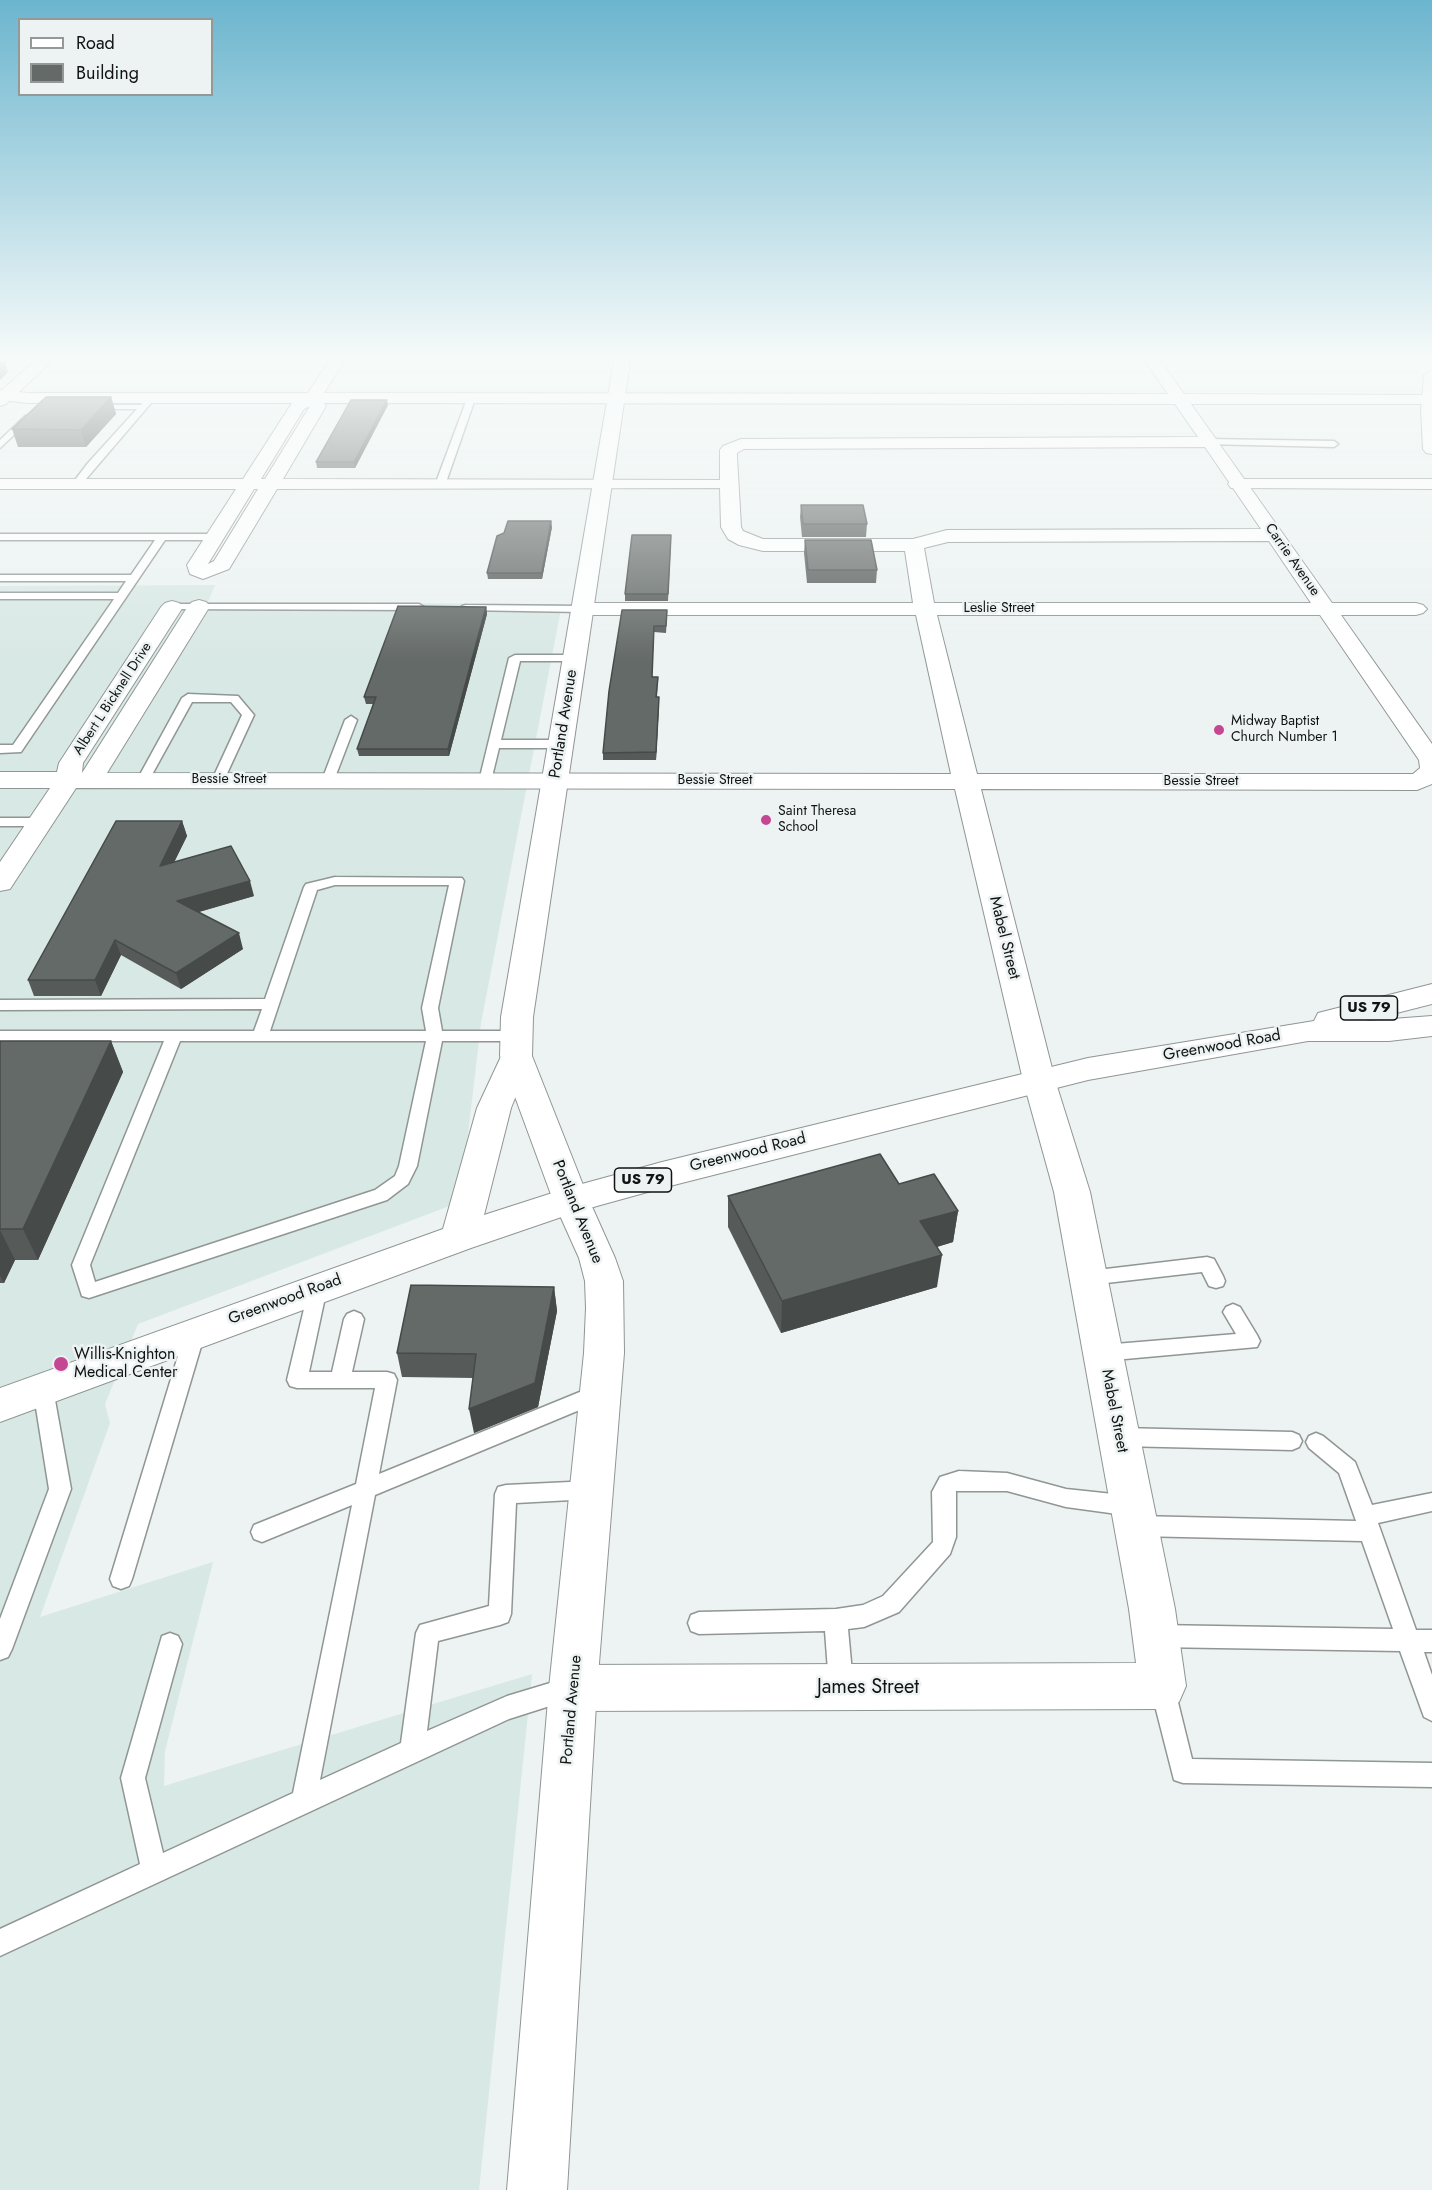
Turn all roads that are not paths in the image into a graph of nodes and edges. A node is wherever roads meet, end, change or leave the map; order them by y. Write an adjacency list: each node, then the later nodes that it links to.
1 (98, 457): 9 (lane)
2 (266, 457): 10 (street)
3 (287, 457): 11 (street)
4 (450, 457): 15 (lane)
5 (607, 457): 16 (street, Portland Avenue)
6 (729, 457): 21 (street)
7 (1219, 457): 13 (street, Carrie Avenue)
8 (0, 484): 9 (street)
9 (77, 484): 10 (street)
10 (249, 484): 11 (street); 20 (street)
11 (271, 484): 15 (street); 20 (street)
12 (714, 484): 16 (street)
13 (1237, 484): 14 (street); 17 (street, Carrie Avenue)
14 (1432, 484)
15 (440, 485): 16 (street)
16 (602, 485): 30 (street, Portland Avenue)
17 (1274, 535): 21 (street); 33 (street, Carrie Avenue)
18 (0, 537): 19 (lane)
19 (162, 537): 20 (lane); 23 (lane)
20 (216, 537)
21 (914, 545): 31 (street, Mabel Street)
22 (0, 578): 23 (lane)
23 (134, 578): 25 (lane)
24 (0, 596): 25 (lane)
25 (121, 596): 38 (lane)
26 (172, 606): 27 (lane); 41 (street, Albert L Bicknell Drive)
27 (199, 606): 28 (lane); 41 (street, Albert L Bicknell Drive)
28 (435, 607)
29 (457, 608): 30 (lane)
30 (582, 609): 31 (street, Leslie Street); 34 (street, Portland Avenue)
31 (925, 609): 33 (street, Leslie Street); 47 (street, Mabel Street)
32 (1416, 609): 33 (street, Leslie Street)
33 (1327, 610): 39 (street, Carrie Avenue)
34 (574, 658): 36 (lane); 37 (street, Portland Avenue)
35 (351, 720): 44 (lane)
36 (495, 744): 37 (lane); 45 (lane)
37 (560, 744): 46 (street, Portland Avenue)
38 (0, 749)
39 (1431, 770): 47 (street, Bessie Street)
40 (0, 780): 41 (street, Bessie Street)
41 (79, 780): 42 (street, Bessie Street); 49 (street, Albert L Bicknell Drive)
42 (143, 780): 43 (street, Bessie Street); 43 (lane)
43 (218, 780): 44 (street, Bessie Street)
44 (328, 780): 45 (street, Bessie Street)
45 (485, 781): 46 (street, Bessie Street)
46 (554, 781): 47 (street, Bessie Street); 60 (street, Portland Avenue)
47 (966, 782): 61 (street, Mabel Street)
48 (0, 822): 49 (lane)
49 (40, 822): 50 (street, Albert L Bicknell Drive)
50 (0, 883)
51 (1432, 994): 55 (street, Greenwood Road / US 79)
52 (271, 1004): 53 (lane); 58 (lane); 59 (lane)
53 (0, 1005)
54 (1432, 1026): 55 (street, Greenwood Road / US 79)
55 (1308, 1031): 61 (street, Greenwood Road / US 79)
56 (0, 1036): 57 (lane)
57 (174, 1036): 58 (lane); 59 (lane)
58 (260, 1036): 59 (lane)
59 (435, 1036): 60 (lane)
60 (516, 1046): 62 (street, Portland Avenue); 63 (street)
61 (1039, 1080): 62 (street, Greenwood Road / US 79); 64 (street, Mabel Street)
62 (571, 1200): 63 (street, Greenwood Road / US 79); 73 (street, Portland Avenue)
63 (458, 1238): 66 (street, Greenwood Road / US 79)
64 (1089, 1278): 65 (lane); 70 (street, Mabel Street)
65 (1216, 1281)
66 (318, 1288): 69 (street, Greenwood Road / US 79); 71 (lane)
67 (1233, 1312): 70 (lane)
68 (354, 1319): 71 (lane)
69 (195, 1333): 72 (street, Greenwood Road / US 79); 84 (lane)
70 (1103, 1353): 75 (street, Mabel Street)
71 (340, 1380): 79 (lane)
72 (43, 1389): 74 (street, Greenwood Road / US 79); 91 (lane)
73 (600, 1393): 78 (street, Portland Avenue); 79 (lane)
74 (0, 1405)
75 (1119, 1437): 76 (lane); 81 (street, Mabel Street)
76 (1292, 1441)
77 (1316, 1442): 82 (lane)
78 (591, 1490): 93 (street, Portland Avenue); 96 (lane)
79 (364, 1491): 83 (lane); 98 (lane)
80 (1432, 1502): 82 (lane)
81 (1134, 1516): 82 (lane); 85 (lane); 87 (street, Mabel Street)
82 (1368, 1524): 88 (lane)
83 (262, 1532)
84 (121, 1579)
85 (836, 1620): 86 (lane); 94 (lane)
86 (699, 1623)
87 (1156, 1636): 88 (lane); 92 (street, Mabel Street)
88 (1408, 1640): 89 (lane); 95 (lane)
89 (1432, 1641)
90 (170, 1644): 99 (lane)
91 (0, 1649)
92 (1162, 1686): 94 (street, James Street); 97 (lane)
93 (573, 1688): 94 (street, James Street); 96 (lane); 101 (street, Portland Avenue)
94 (841, 1688)
95 (1432, 1709)
96 (412, 1750): 98 (lane)
97 (1432, 1775)
98 (304, 1800): 99 (lane)
99 (153, 1870): 100 (lane)
100 (0, 1943)
101 (537, 2190)

